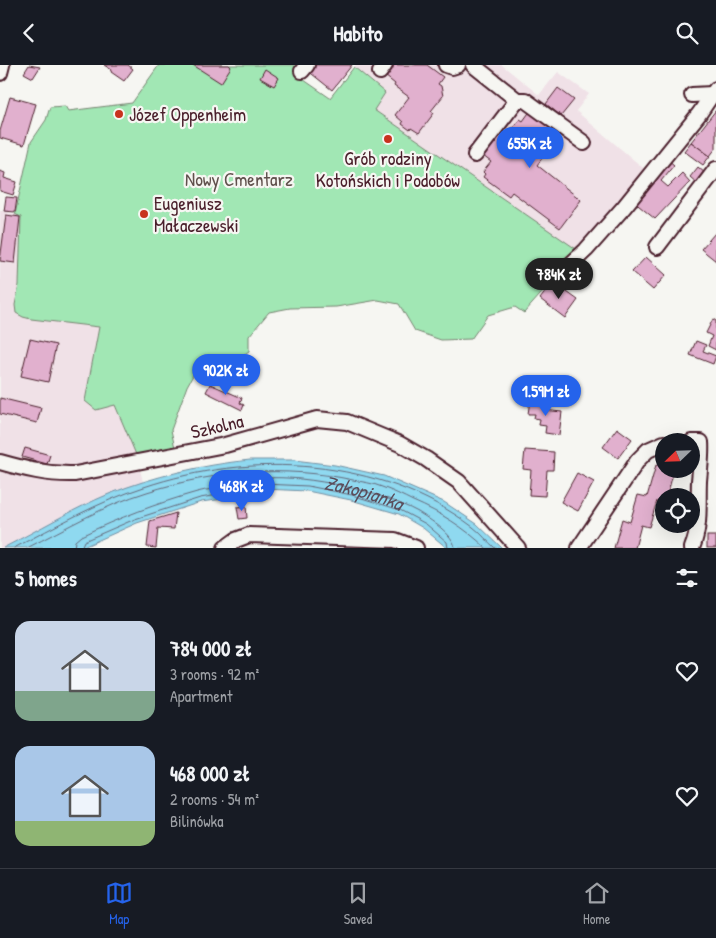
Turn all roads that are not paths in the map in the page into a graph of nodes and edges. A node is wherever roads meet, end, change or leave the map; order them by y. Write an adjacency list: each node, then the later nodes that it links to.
1 (2, 65): 5 (street)
2 (446, 65): 3 (street)
3 (458, 65)
4 (473, 65): 8 (street)
5 (0, 73)
6 (714, 91): 7 (street); 13 (street)
7 (692, 95)
8 (517, 100): 9 (street); 10 (street)
9 (584, 143)
10 (475, 155)
11 (716, 169): 12 (street)
12 (657, 247)
13 (556, 278)
14 (700, 442): 17 (street)
15 (655, 447): 22 (street)
16 (0, 462): 21 (street, Szkolna)
17 (700, 473)
18 (699, 478): 23 (street)
19 (225, 548): 20 (street)
20 (416, 548)
21 (518, 548)
22 (579, 548)
23 (692, 548)

